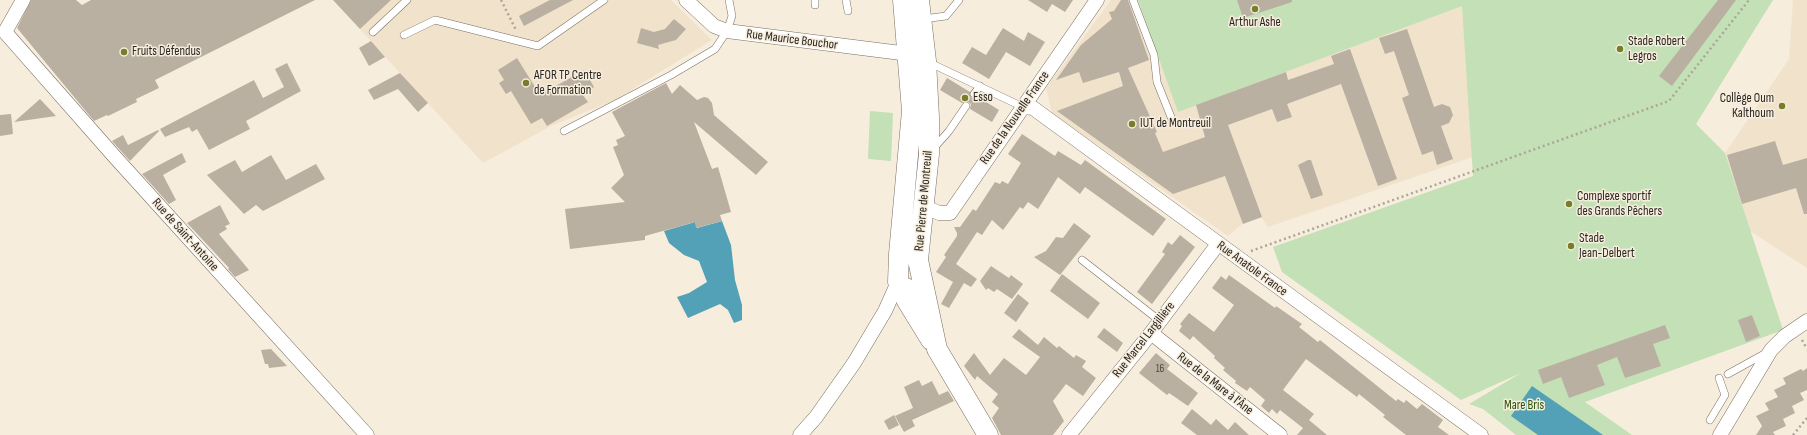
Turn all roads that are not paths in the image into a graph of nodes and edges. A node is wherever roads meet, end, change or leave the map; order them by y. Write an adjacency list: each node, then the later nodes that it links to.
1 (23, 0): 37 (street, Rue de Saint-Antoine)
2 (407, 0): 15 (lane)
3 (604, 0): 16 (lane)
4 (686, 0): 14 (street, Rue Maurice Bouchor)
5 (729, 0): 14 (lane)
6 (846, 0): 12 (lane)
7 (903, 0): 17 (main road, Rue Pierre de Montreuil)
8 (919, 0): 13 (main road, Rue Pierre de Montreuil)
9 (959, 0): 13 (lane)
10 (1097, 0): 21 (street, Rue de la Nouvelle France)
11 (1133, 0): 22 (lane)
12 (848, 11)
13 (921, 20): 17 (main road, Rue Pierre de Montreuil)
14 (726, 31): 17 (street, Rue Maurice Bouchor); 23 (lane)
15 (373, 32)
16 (404, 35)
17 (917, 57): 18 (lane); 24 (main road, Rue Pierre de Montreuil); 25 (main road, Rue Pierre de Montreuil)
18 (980, 86): 19 (lane); 21 (lane)
19 (974, 94)
20 (966, 106): 24 (lane)
21 (1023, 107): 26 (street, Rue de la Nouvelle France); 27 (street, Rue Anatole France)
22 (1171, 117)
23 (564, 131)
24 (929, 154): 26 (main road, Rue Pierre de Montreuil)
25 (907, 171): 26 (lane); 29 (main road, Rue Pierre de Montreuil)
26 (916, 198): 29 (main road, Rue Pierre de Montreuil)
27 (1218, 244): 30 (street, Rue Marcel Largillière); 42 (street, Rue Anatole France)
28 (1082, 260): 30 (lane)
29 (910, 291): 38 (street); 39 (main road, Rue Pierre de Montreuil)
30 (1160, 321): 32 (street, Rue Marcel Largillière)
31 (1806, 323): 33 (street)
32 (1151, 333): 40 (street, Rue Marcel Largillière); 41 (street, Rue de la Mare à l'Âne)
33 (1771, 350): 34 (lane); 43 (street)
34 (1728, 374)
35 (1719, 378): 36 (lane)
36 (1710, 420)
37 (367, 435)
38 (800, 435)
39 (988, 435)
40 (1069, 435)
41 (1280, 435)
42 (1481, 435)
43 (1720, 435)

